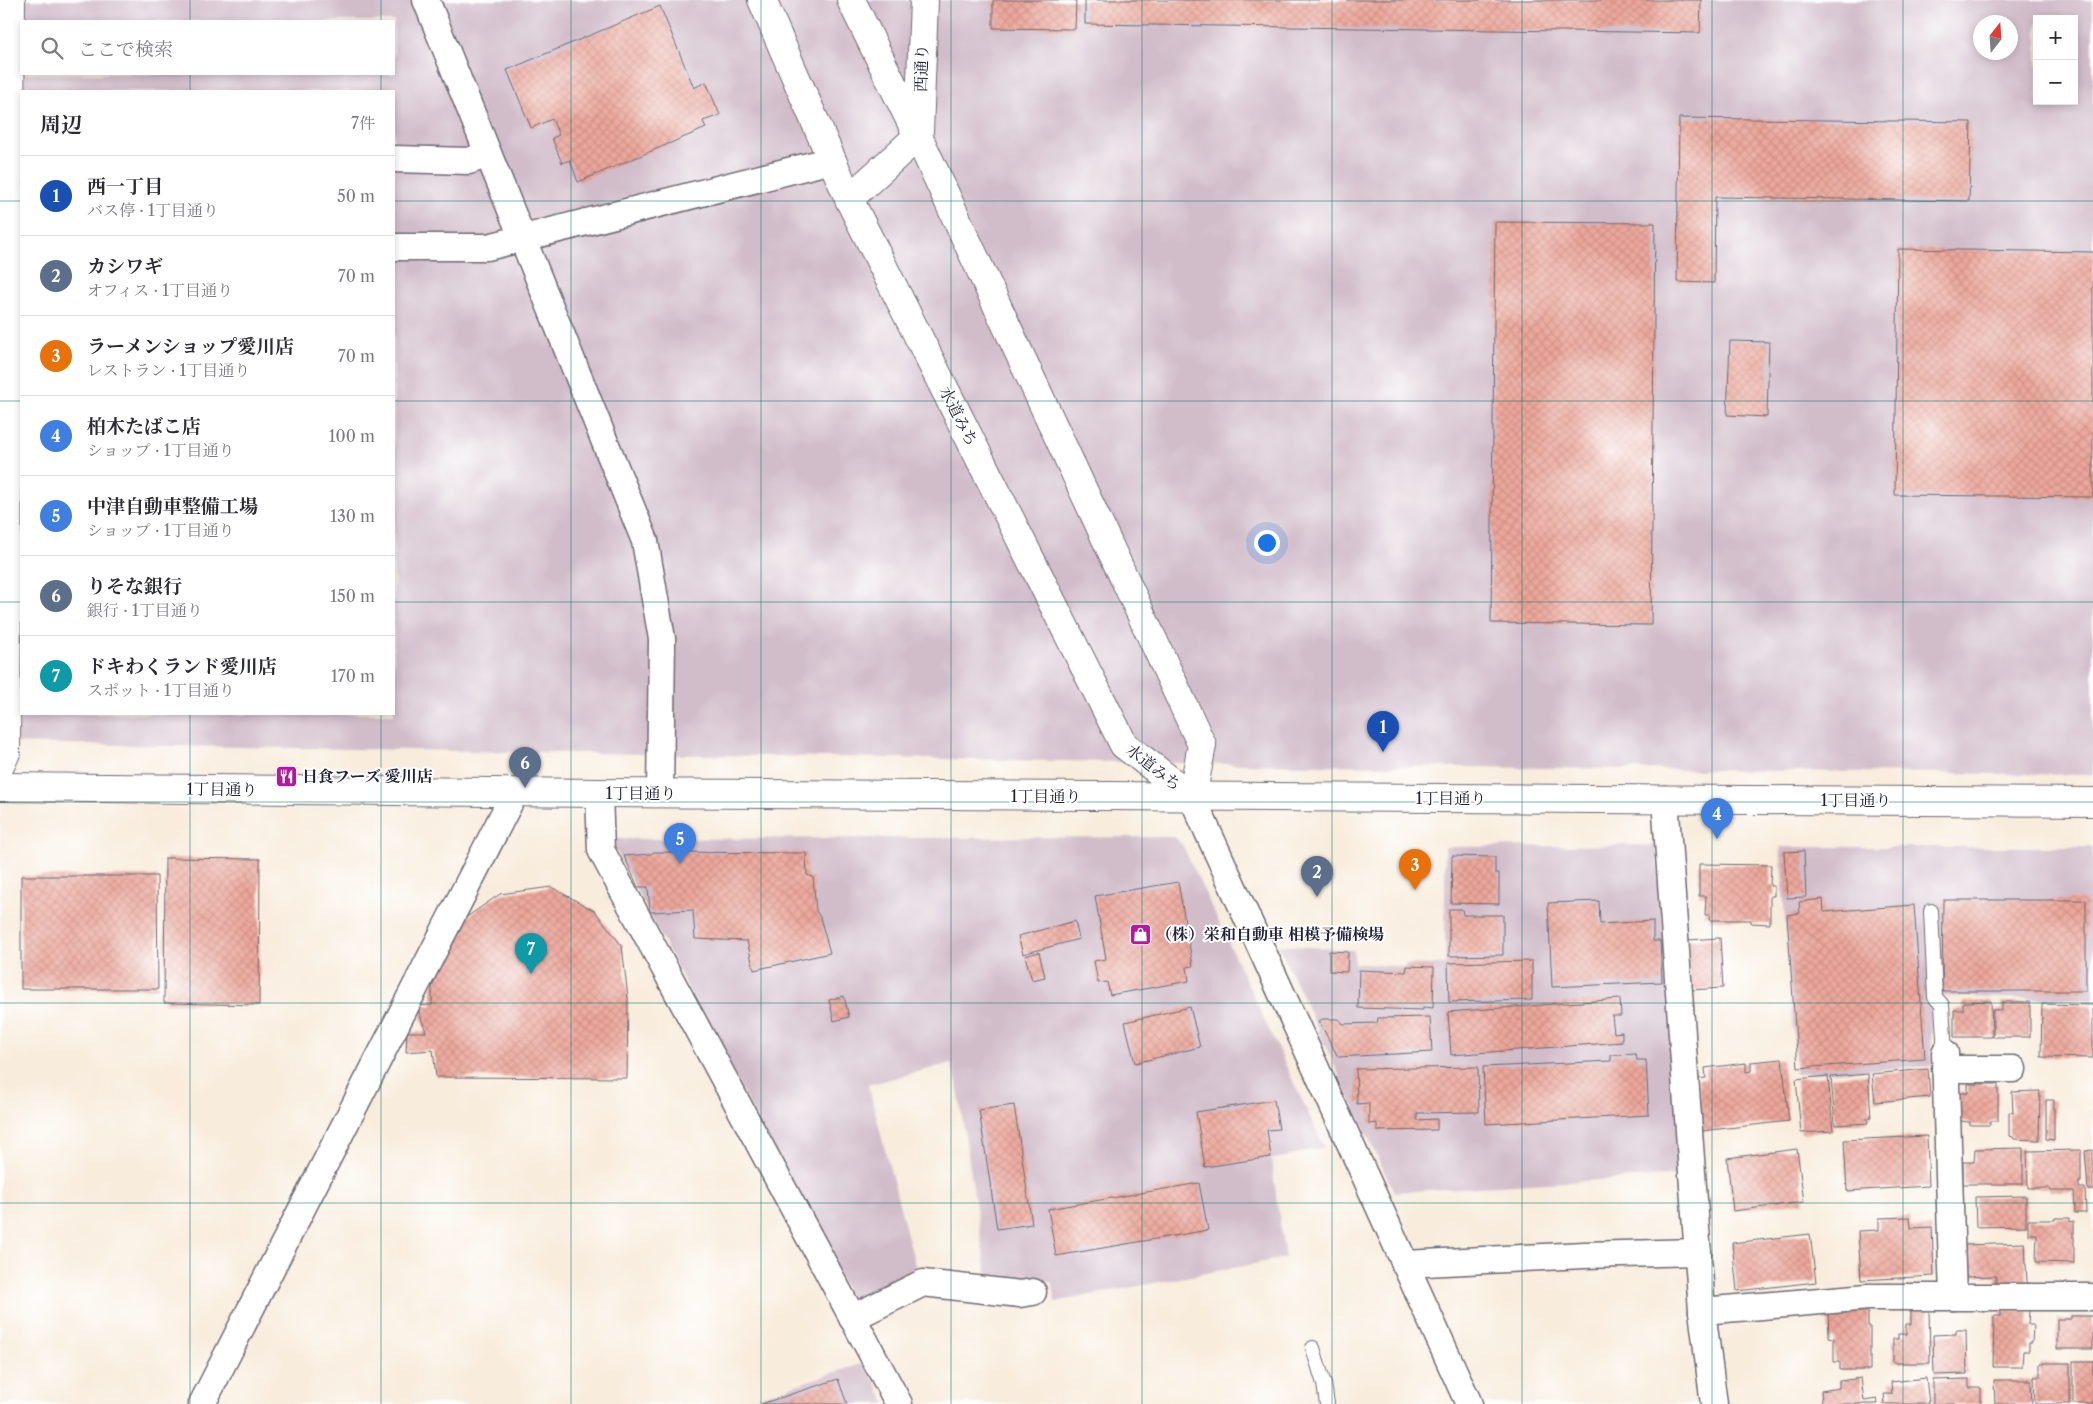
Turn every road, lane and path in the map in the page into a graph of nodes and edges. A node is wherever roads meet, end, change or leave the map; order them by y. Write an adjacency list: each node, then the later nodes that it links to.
1 (426, 0): 7 (street)
2 (762, 0): 9 (street, 水道みち)
3 (851, 0): 6 (street, 水道みち)
4 (924, 0): 6 (street, 西通り)
5 (8, 13): 13 (street)
6 (918, 136): 10 (street); 20 (street, 水道みち)
7 (488, 154): 8 (street); 11 (street)
8 (395, 160)
9 (832, 160): 10 (street, 水道みち); 11 (street)
10 (849, 199): 20 (street, 水道みち)
11 (522, 237): 12 (street); 18 (street)
12 (395, 247)
13 (15, 248): 14 (street)
14 (14, 618): 15 (street)
15 (0, 766)
16 (0, 787): 17 (street, 1丁目通り)
17 (515, 792): 19 (street, 1丁目通り); 34 (street)
18 (660, 792): 19 (street, 1丁目通り); 20 (street, 1丁目通り)
19 (599, 793): 32 (street)
20 (1192, 797): 21 (street, 1丁目通り); 27 (street)
21 (1665, 798): 22 (street, 1丁目通り); 26 (street)
22 (2093, 802)
23 (1931, 911): 24 (lane)
24 (1945, 1061): 25 (street); 29 (street)
25 (2013, 1069)
26 (1698, 1252): 27 (street); 31 (street)
27 (1405, 1264): 37 (street)
28 (1034, 1292): 32 (street)
29 (1953, 1297): 30 (street); 31 (street)
30 (2093, 1297)
31 (1702, 1311): 38 (street)
32 (852, 1318): 35 (street)
33 (1313, 1348): 36 (lane)
34 (202, 1404)
35 (899, 1404)
36 (1327, 1404)
37 (1470, 1404)
38 (1714, 1404)

